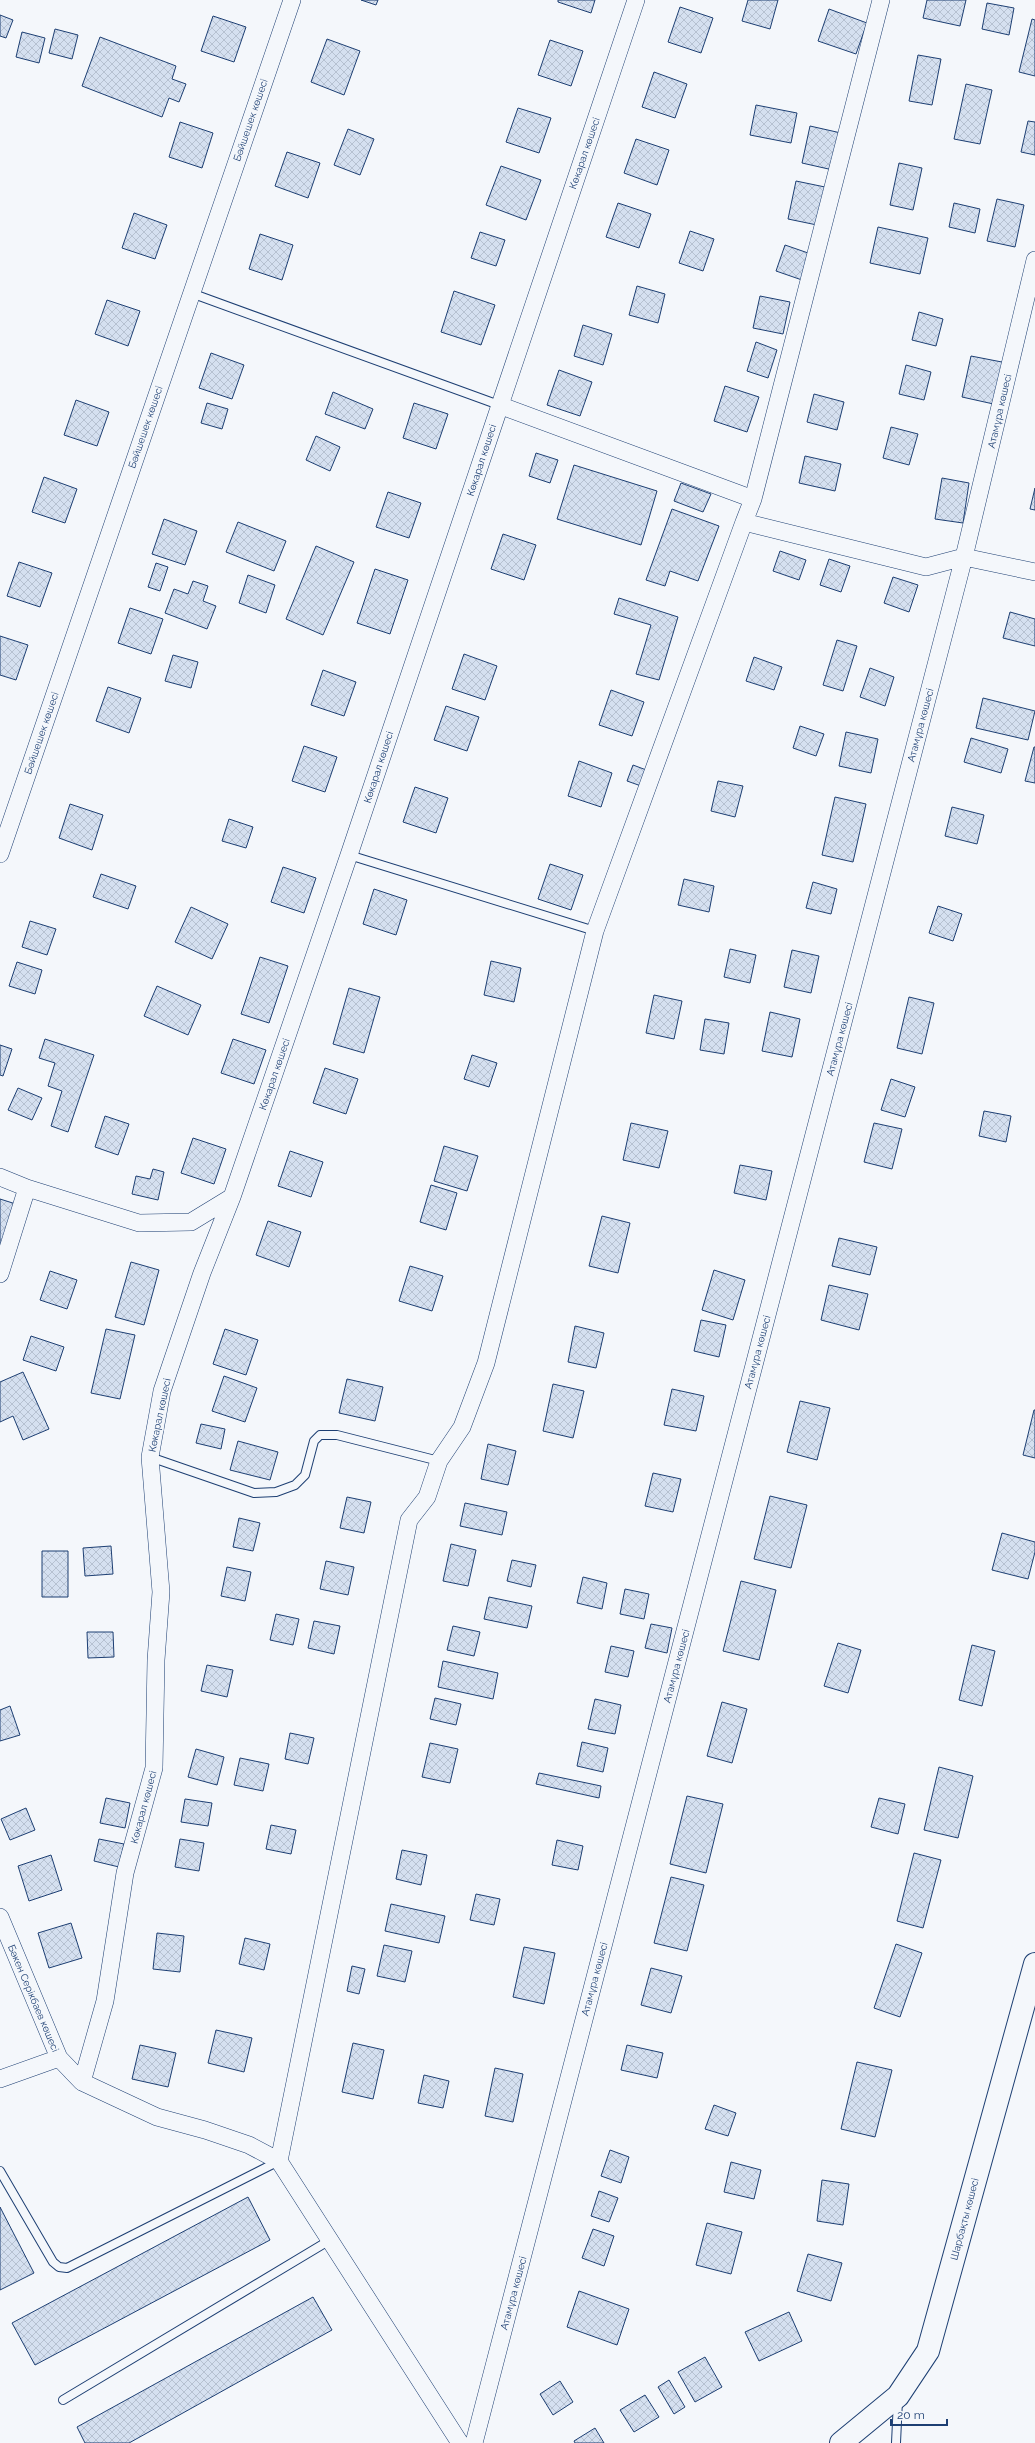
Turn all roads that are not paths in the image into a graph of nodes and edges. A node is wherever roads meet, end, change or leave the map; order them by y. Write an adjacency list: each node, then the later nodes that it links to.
1 (292, 0): 5 (street, Бәйшешек көшесі)
2 (636, 0): 6 (street, Көкарал көшесі)
3 (881, 0): 7 (street)
4 (1035, 260): 9 (street, Атамұра көшесі)
5 (191, 292): 6 (lane); 11 (street, Бәйшешек көшесі)
6 (499, 405): 7 (street); 12 (street, Көкарал көшесі)
7 (753, 499): 8 (street)
8 (744, 522): 9 (street); 13 (street)
9 (964, 557): 10 (street); 31 (street, Атамұра көшесі)
10 (1035, 572)
11 (0, 854)
12 (349, 855): 13 (lane); 16 (street, Көкарал көшесі)
13 (595, 932): 19 (street)
14 (0, 1177): 15 (street)
15 (27, 1188): 16 (street); 17 (street)
16 (232, 1197): 18 (street, Көкарал көшесі)
17 (0, 1274)
18 (150, 1456): 19 (lane); 24 (street, Көкарал көшесі)
19 (439, 1462): 25 (street)
20 (0, 1917): 22 (street, Бәкен Серікбаев көшесі)
21 (1035, 1964): 28 (street, Шарбақты көшесі)
22 (58, 2058): 23 (street); 24 (street)
23 (0, 2078)
24 (82, 2082): 25 (street)
25 (279, 2161): 26 (lane); 27 (street)
26 (0, 2171)
27 (330, 2240): 29 (lane); 30 (street)
28 (898, 2396): 32 (street, Шарбақты көшесі); 33 (lane)
29 (63, 2400)
30 (460, 2443)
31 (474, 2443)
32 (841, 2443)
33 (896, 2443)

